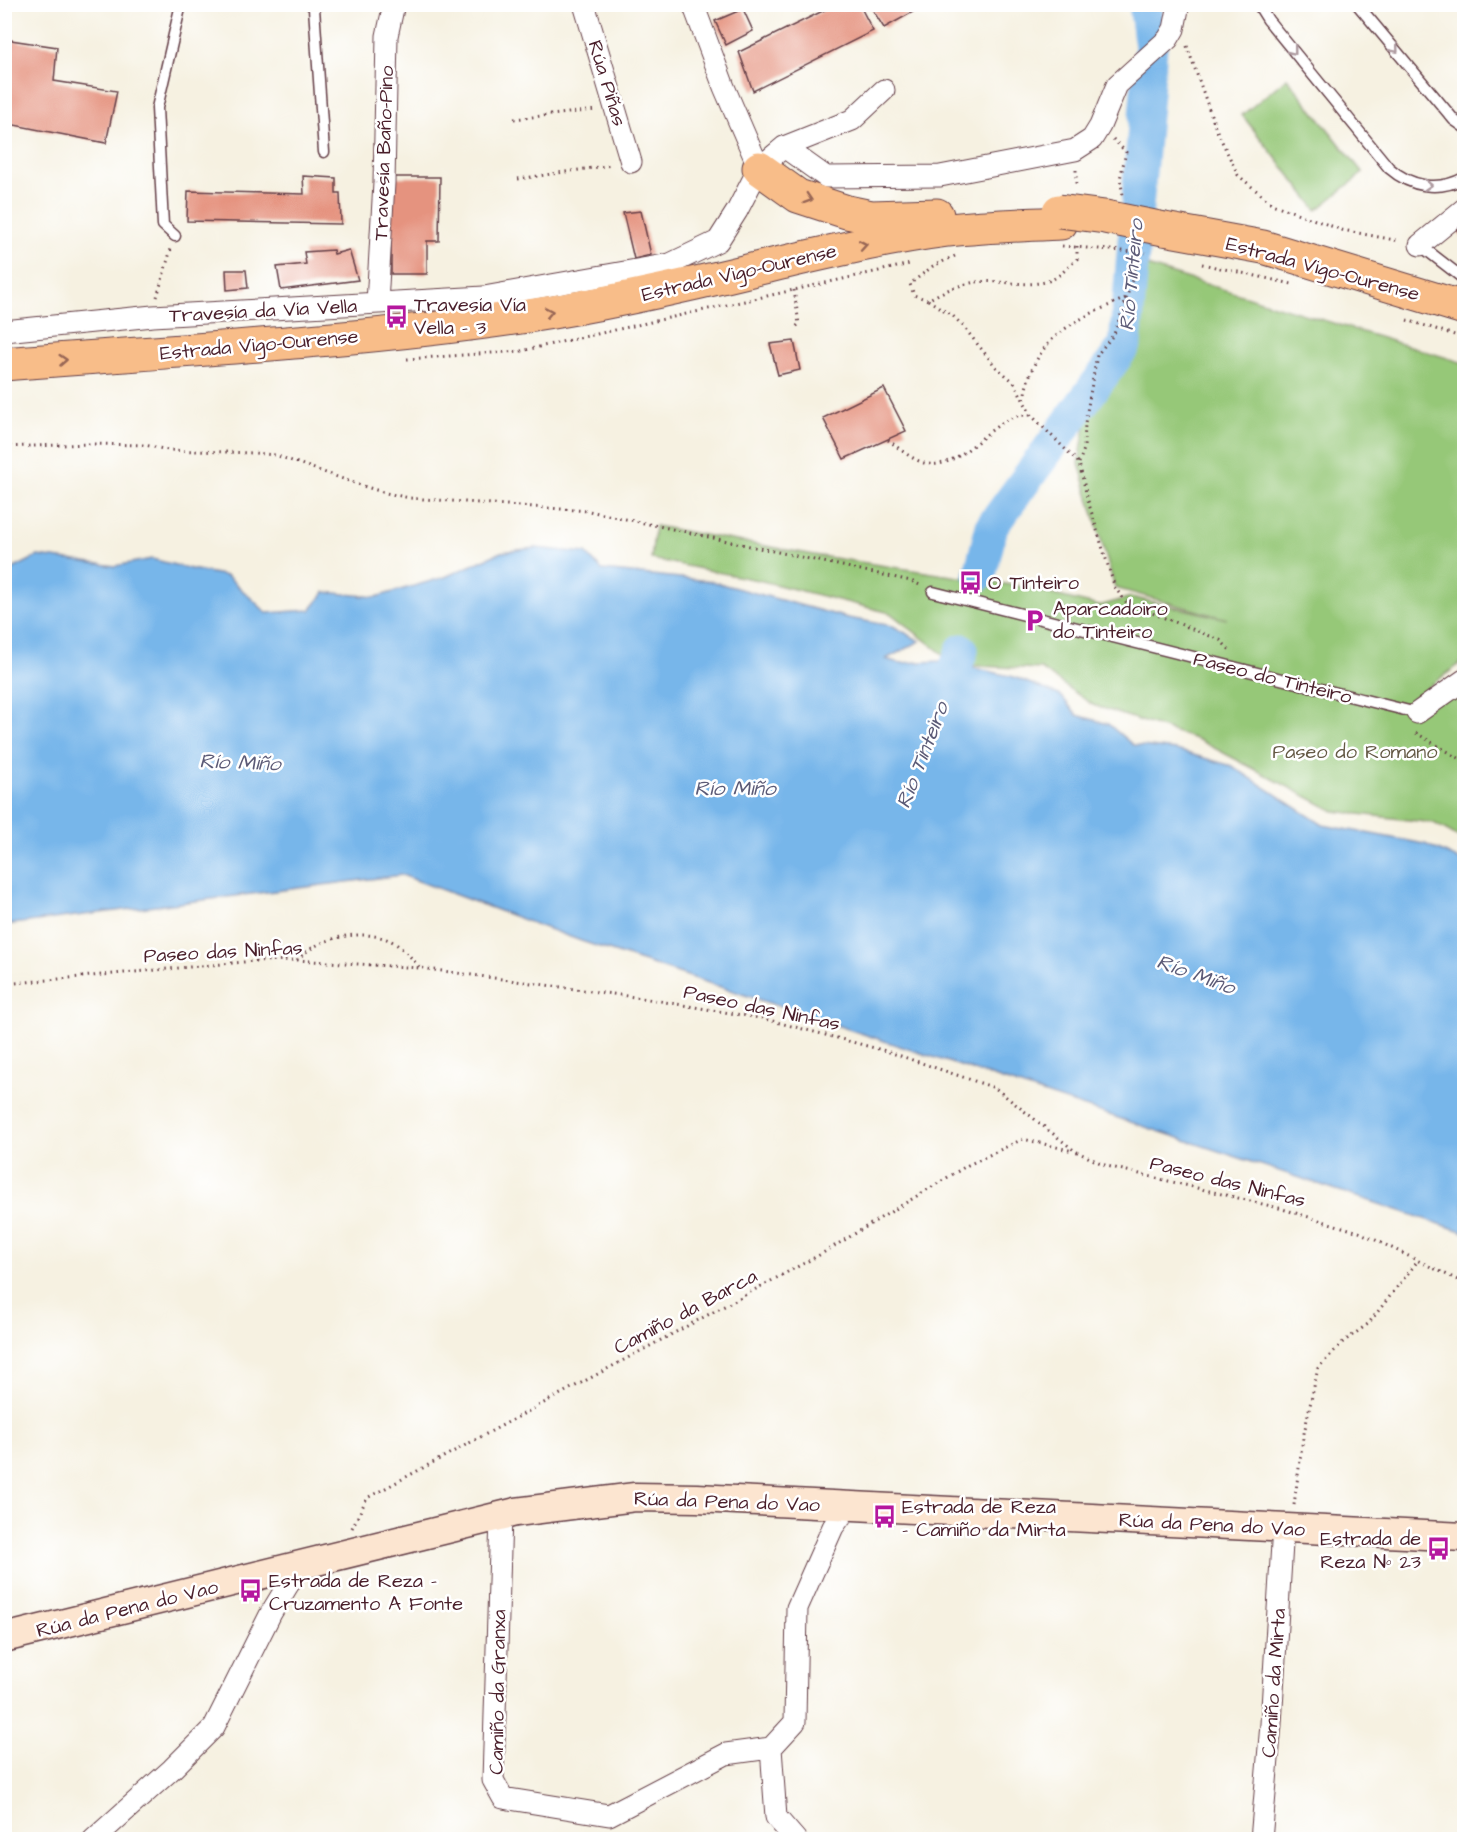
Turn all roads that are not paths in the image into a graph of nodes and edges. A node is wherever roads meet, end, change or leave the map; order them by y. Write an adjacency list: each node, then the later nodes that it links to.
1 (181, 4): 18 (lane)
2 (310, 4): 12 (lane)
3 (394, 4): 21 (street, Travesía Baño-Pino)
4 (584, 4): 13 (street, Rúa Piñas)
5 (693, 4): 14 (street)
6 (1179, 4): 11 (street)
7 (1258, 4): 15 (lane, one-way to 15)
8 (1357, 4): 10 (lane, one-way to 10)
9 (884, 90): 11 (street)
10 (1464, 128)
11 (784, 147): 14 (street)
12 (324, 152)
13 (631, 162)
14 (759, 168): 17 (highway, one-way to 17); 21 (street, Travesía da Vía Vella)
15 (1464, 178)
16 (1464, 209): 19 (street)
17 (1067, 222): 22 (highway, Estrada Vigo-Ourense, bridge); 24 (highway, Estrada Vigo-Ourense, one-way to 17)
18 (175, 236)
19 (1420, 245): 20 (lane)
20 (1464, 279)
21 (377, 303): 23 (street, Travesía da Vía Vella)
22 (1464, 308)
23 (4, 330)
24 (4, 364)
25 (933, 592): 27 (lane, Paseo do Tinteiro)
26 (1464, 680): 27 (street)
27 (1417, 713)
28 (849, 1505): 29 (main road, Rúa da Pena do Vao); 30 (main road, Rúa da Pena do Vao); 34 (street)
29 (501, 1516): 32 (main road, Rúa da Pena do Vao); 34 (street, Camiño da Granxa)
30 (1287, 1527): 31 (main road, Rúa da Pena do Vao); 37 (street, Camiño da Mirta)
31 (1464, 1537)
32 (300, 1565): 33 (main road, Rúa da Pena do Vao); 35 (street)
33 (4, 1638)
34 (771, 1748): 36 (street)
35 (93, 1839)
36 (796, 1839)
37 (1260, 1839)

